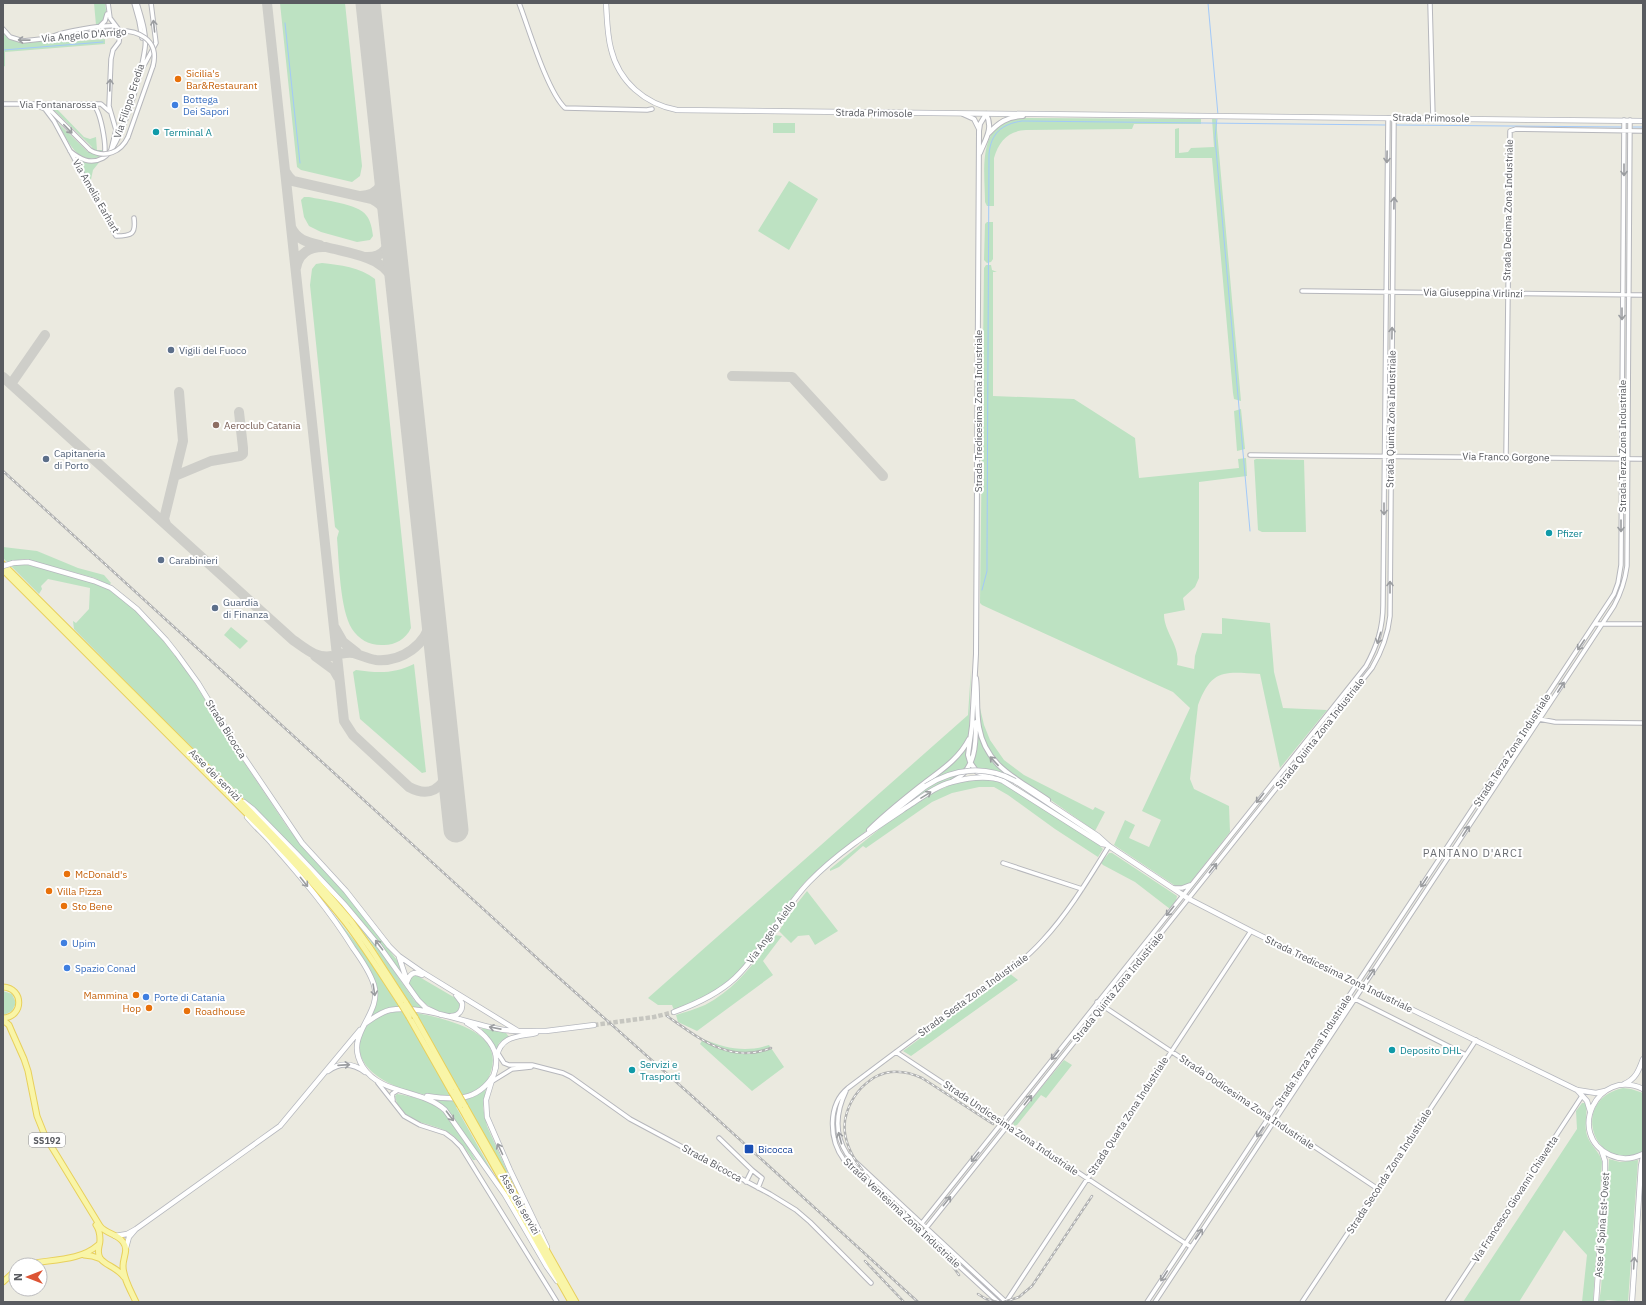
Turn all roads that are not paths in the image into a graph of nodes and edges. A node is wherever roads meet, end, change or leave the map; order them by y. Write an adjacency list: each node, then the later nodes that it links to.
1 (107, 3): 8 (street); 9 (street)
2 (134, 3): 12 (street)
3 (137, 3): 12 (street, Via Filippo Eredia)
4 (151, 3): 13 (street, one-way to 4)
5 (519, 3): 17 (street)
6 (606, 3): 20 (main road, Strada Primosole)
7 (1430, 3): 25 (street)
8 (100, 26): 9 (street); 11 (street)
9 (116, 26): 19 (street, one-way to 9)
10 (3, 30): 11 (street, Via Angelo D'Arrigo, one-way to 10)
11 (48, 38): 18 (street, Via Angelo D'Arrigo, one-way to 11, bridge)
12 (143, 53): 13 (street, Via Filippo Eredia)
13 (139, 76): 36 (street, Via Filippo Eredia)
14 (3, 104): 15 (street, Via Fontanarossa)
15 (34, 104): 16 (street, Via Fontanarossa); 18 (street)
16 (91, 104): 19 (street, Via Fontanarossa); 39 (street)
17 (652, 108)
18 (45, 109): 37 (street)
19 (110, 112): 36 (street)
20 (963, 114): 21 (main road, Strada Primosole); 31 (street)
21 (986, 114): 22 (main road, Strada Primosole); 31 (street); 35 (street)
22 (1033, 115): 23 (main road, Strada Primosole); 35 (street)
23 (1388, 118): 24 (main road, Strada Primosole); 29 (street, Strada Quinta Zona Industriale)
24 (1394, 118): 25 (main road, Strada Primosole); 30 (street, Strada Quinta Zona Industriale)
25 (1433, 118): 26 (main road, Strada Primosole)
26 (1624, 120): 27 (main road, Strada Primosole); 32 (street, Strada Terza Zona Industriale)
27 (1630, 120): 28 (main road, Strada Primosole); 33 (street, Strada Terza Zona Industriale)
28 (1643, 121)
29 (1388, 130): 30 (street); 40 (street, Strada Quinta Zona Industriale, one-way to 40)
30 (1394, 130): 41 (street, Strada Quinta Zona Industriale, one-way to 30)
31 (979, 131): 38 (street, Strada Tredicesima Zona Industriale)
32 (1624, 131): 33 (street); 46 (street, Strada Decima Zona Industriale); 47 (street, Strada Terza Zona Industriale, one-way to 47)
33 (1630, 131): 34 (street); 48 (street, Strada Terza Zona Industriale)
34 (1643, 131)
35 (988, 135): 38 (street)
36 (111, 150): 39 (street, Via Filippo Eredia)
37 (70, 151): 39 (street); 42 (street, Via Amelia Earhart)
38 (980, 153): 66 (street, Strada Tredicesima Zona Industriale)
39 (104, 158)
40 (1387, 215): 41 (street); 44 (street, Strada Quinta Zona Industriale)
41 (1394, 215): 45 (street, Strada Quinta Zona Industriale)
42 (134, 218)
43 (1302, 292): 44 (street, Via Giuseppina Virlinzi)
44 (1386, 292): 45 (street, Via Giuseppina Virlinzi); 51 (street, Strada Quinta Zona Industriale)
45 (1393, 292): 46 (street, Via Giuseppina Virlinzi); 52 (street, Strada Quinta Zona Industriale, one-way to 45)
46 (1507, 293): 47 (street, Via Giuseppina Virlinzi); 53 (street, Strada Decima Zona Industriale)
47 (1623, 295): 48 (street, Via Giuseppina Virlinzi); 54 (street, Strada Terza Zona Industriale, one-way to 54)
48 (1629, 295): 49 (street, Via Giuseppina Virlinzi); 55 (street, Strada Terza Zona Industriale)
49 (1643, 295)
50 (1250, 455): 51 (street)
51 (1385, 456): 52 (street, Via Franco Gorgone); 60 (street, Strada Quinta Zona Industriale, one-way to 60)
52 (1391, 456): 53 (street, Via Franco Gorgone); 59 (street, Strada Quinta Zona Industriale, one-way to 52)
53 (1506, 457): 54 (street, Via Franco Gorgone)
54 (1621, 459): 55 (street, Via Franco Gorgone); 63 (street, Strada Terza Zona Industriale, one-way to 63)
55 (1628, 459): 56 (street); 64 (street, Strada Terza Zona Industriale)
56 (1643, 459)
57 (3, 565): 75 (main road, Asse dei servizi); 90 (main road, Strada Bicocca, bridge)
58 (3, 570): 76 (main road, Asse dei servizi)
59 (1390, 612): 60 (street); 62 (street, Strada Quinta Zona Industriale)
60 (1383, 613): 61 (street, Strada Quinta Zona Industriale)
61 (1383, 621): 62 (street); 84 (street, Strada Quinta Zona Industriale, one-way to 84)
62 (1389, 622): 88 (street, Strada Quinta Zona Industriale, one-way to 62)
63 (1595, 624): 64 (street); 68 (street, Strada Terza Zona Industriale, one-way to 68)
64 (1602, 624): 65 (street); 69 (street, Strada Terza Zona Industriale, one-way to 64)
65 (1643, 624)
66 (975, 668): 67 (street); 71 (street)
67 (977, 688): 72 (street); 77 (street, one-way to 67)
68 (1534, 716): 69 (street); 81 (street, Strada Terza Zona Industriale)
69 (1540, 719): 70 (street); 83 (street, Strada Terza Zona Industriale, one-way to 69)
70 (1643, 723)
71 (971, 733): 72 (street); 78 (street)
72 (970, 762): 73 (street); 74 (street)
73 (996, 778): 74 (main road); 80 (main road)
74 (951, 782): 79 (main road, one-way to 74)
75 (234, 795): 96 (main road, one-way to 75); 100 (main road, Asse dei servizi)
76 (243, 810): 100 (main road, Asse dei servizi); 110 (main road, one-way to 110)
77 (1070, 818): 78 (main road, bridge); 80 (main road)
78 (869, 830): 79 (main road)
79 (859, 840): 102 (main road, Via Angelo Aiello)
80 (1109, 846): 85 (main road, Strada Tredicesima Zona Industriale); 86 (street, Strada Sesta Zona Industriale)
81 (1439, 861): 83 (street); 93 (street, Strada Terza Zona Industriale, one-way to 93)
82 (1003, 863): 86 (street)
83 (1444, 864): 94 (street, Strada Terza Zona Industriale, one-way to 83)
84 (1192, 883): 85 (street); 87 (street, Strada Quinta Zona Industriale)
85 (1171, 888): 87 (main road, Strada Tredicesima Zona Industriale)
86 (1082, 889): 120 (street, Strada Sesta Zona Industriale)
87 (1183, 896): 88 (main road, Strada Tredicesima Zona Industriale); 99 (street, Strada Quinta Zona Industriale, one-way to 99)
88 (1189, 899): 89 (main road, Strada Tredicesima Zona Industriale); 101 (street, Strada Quinta Zona Industriale)
89 (1251, 931): 93 (main road, Strada Tredicesima Zona Industriale); 119 (street, Strada Quarta Zona Industriale)
90 (398, 956): 91 (main road); 92 (main road)
91 (407, 982): 92 (main road); 96 (main road)
92 (437, 982): 97 (main road)
93 (1358, 983): 94 (main road, Strada Tredicesima Zona Industriale); 112 (street, Strada Terza Zona Industriale)
94 (1364, 985): 98 (street, Strada Terza Zona Industriale); 117 (main road, Strada Tredicesima Zona Industriale)
95 (3, 987): 103 (main road)
96 (409, 989): 104 (main road)
97 (452, 991): 105 (main road); 113 (main road)
98 (1355, 998): 116 (street, Strada Terza Zona Industriale); 122 (street)
99 (1097, 1002): 101 (street, Strada Dodicesima Zona Industriale); 108 (street, Strada Quinta Zona Industriale)
100 (403, 1004): 137 (main road, bridge); 137 (main road, bridge)
101 (1102, 1006): 111 (street, Strada Quinta Zona Industriale); 119 (street, Strada Dodicesima Zona Industriale)
102 (674, 1012)
103 (14, 1015): 106 (main road); 115 (main road)
104 (441, 1015): 105 (main road); 110 (main road)
105 (449, 1017): 107 (main road)
106 (3, 1019): 115 (main road)
107 (458, 1019): 113 (main road, one-way to 107); 118 (main road)
108 (1082, 1022): 111 (street); 146 (street, Strada Quinta Zona Industriale, one-way to 146)
109 (594, 1025): 114 (main road)
110 (363, 1026): 127 (main road); 128 (main road)
111 (1087, 1026): 147 (street, Strada Quinta Zona Industriale, one-way to 111)
112 (1327, 1028): 116 (street); 144 (street, Strada Terza Zona Industriale)
113 (518, 1031): 114 (main road)
114 (547, 1031): 121 (main road)
115 (12, 1032): 162 (main road, SS192)
116 (1332, 1032): 145 (street, Strada Terza Zona Industriale)
117 (1476, 1040): 122 (street, Strada Seconda Zona Industriale); 136 (main road, Strada Tredicesima Zona Industriale)
118 (493, 1047): 121 (street); 123 (main road)
119 (1170, 1051): 144 (street, Strada Dodicesima Zona Industriale); 156 (street, Strada Quarta Zona Industriale)
120 (896, 1052): 133 (street, Strada Sesta Zona Industriale); 146 (street, Strada Undicesima Zona Industriale)
121 (497, 1053): 123 (main road); 126 (street)
122 (1466, 1055): 161 (street, Strada Seconda Zona Industriale)
123 (496, 1059): 125 (main road)
124 (1643, 1059): 132 (main road)
125 (496, 1067): 130 (main road); 131 (main road)
126 (538, 1067): 130 (street); 159 (street, Strada Bicocca)
127 (371, 1076): 128 (main road, one-way to 127); 129 (main road)
128 (318, 1080): 166 (main road)
129 (376, 1080): 135 (main road); 142 (street)
130 (493, 1080): 131 (street); 176 (main road, one-way to 130)
131 (486, 1085): 139 (main road)
132 (1620, 1085): 134 (main road); 138 (main road)
133 (848, 1088): 152 (street, Strada Ventesima Zona Industriale, one-way to 133); 154 (street, Strada Ventesima Zona Industriale)
134 (1643, 1089)
135 (399, 1090): 139 (main road); 142 (street)
136 (1576, 1090): 138 (main road); 140 (main road)
137 (454, 1091): 141 (main road, bridge)
138 (1605, 1091): 143 (main road)
139 (418, 1095): 187 (main road, one-way to 187)
140 (1582, 1096): 143 (main road); 197 (street, Via Francesco Giovanni Chiavetta)
141 (462, 1106): 176 (main road, Asse dei servizi); 187 (main road, Asse dei servizi)
142 (397, 1108): 189 (street)
143 (1590, 1112): 149 (main road)
144 (1270, 1117): 145 (street, Strada Dodicesima Zona Industriale); 153 (street, Strada Terza Zona Industriale, one-way to 153)
145 (1275, 1121): 157 (street, Strada Terza Zona Industriale); 161 (street, Strada Dodicesima Zona Industriale)
146 (1002, 1122): 147 (street, Strada Undicesima Zona Industriale); 155 (street, Strada Quinta Zona Industriale, one-way to 155)
147 (1008, 1125): 156 (street, Strada Undicesima Zona Industriale); 158 (street, Strada Quinta Zona Industriale)
148 (719, 1138): 151 (street)
149 (1601, 1149): 150 (main road); 198 (main road, Asse di Spina Est-Ovest)
150 (1643, 1155): 199 (main road, one-way to 150)
151 (752, 1170): 159 (street); 160 (street)
152 (866, 1173): 154 (street); 163 (street, Strada Ventesima Zona Industriale)
153 (1232, 1174): 157 (street); 170 (street, Strada Terza Zona Industriale)
154 (862, 1177): 164 (street, Strada Ventesima Zona Industriale)
155 (958, 1178): 158 (street); 163 (street, Strada Quinta Zona Industriale)
156 (1088, 1178): 170 (street, Strada Undicesima Zona Industriale); 193 (street, Strada Quarta Zona Industriale)
157 (1237, 1178): 171 (street, Strada Terza Zona Industriale, one-way to 157)
158 (963, 1181): 165 (street, Strada Quinta Zona Industriale, one-way to 158)
159 (746, 1182): 160 (street, Strada Bicocca)
160 (758, 1188): 184 (street, Strada Bicocca)
161 (1378, 1189): 196 (street, Strada Seconda Zona Industriale)
162 (94, 1218): 168 (main road); 169 (main road)
163 (922, 1224): 164 (street, Strada Quinta Zona Industriale); 165 (street, Strada Ventesima Zona Industriale)
164 (918, 1228): 167 (street, Strada Ventesima Zona Industriale)
165 (926, 1228): 167 (street, Strada Quinta Zona Industriale); 181 (street, Strada Ventesima Zona Industriale)
166 (136, 1229): 168 (main road); 172 (main road)
167 (923, 1232): 182 (street, Strada Ventesima Zona Industriale)
168 (115, 1236): 169 (main road); 172 (main road)
169 (99, 1243): 173 (main road); 175 (main road)
170 (1186, 1243): 171 (street, Strada Undicesima Zona Industriale); 177 (street, Strada Terza Zona Industriale)
171 (1191, 1247): 180 (street, Strada Terza Zona Industriale)
172 (126, 1248): 174 (main road)
173 (75, 1256): 175 (main road); 178 (main road)
174 (125, 1256): 179 (main road); 183 (main road)
175 (101, 1260): 179 (main road)
176 (552, 1260): 191 (main road, Asse dei servizi)
177 (1175, 1260): 180 (street); 194 (street, Strada Terza Zona Industriale, one-way to 194)
178 (48, 1261)
179 (109, 1264): 183 (main road)
180 (1180, 1264): 195 (street, Strada Terza Zona Industriale)
181 (980, 1277): 182 (street); 185 (street, Strada Ventesima Zona Industriale)
182 (976, 1281): 186 (street, Strada Ventesima Zona Industriale)
183 (127, 1282): 188 (main road)
184 (871, 1283)
185 (989, 1286): 186 (street); 193 (street, Strada Ventesima Zona Industriale)
186 (985, 1290): 192 (street, Strada Ventesima Zona Industriale)
187 (568, 1297): 190 (main road, Asse dei servizi)
188 (136, 1302)
189 (557, 1302)
190 (571, 1302)
191 (576, 1302)
192 (998, 1302)
193 (1006, 1302)
194 (1147, 1302)
195 (1154, 1302)
196 (1302, 1302)
197 (1447, 1302)
198 (1596, 1302)
199 (1632, 1302)

